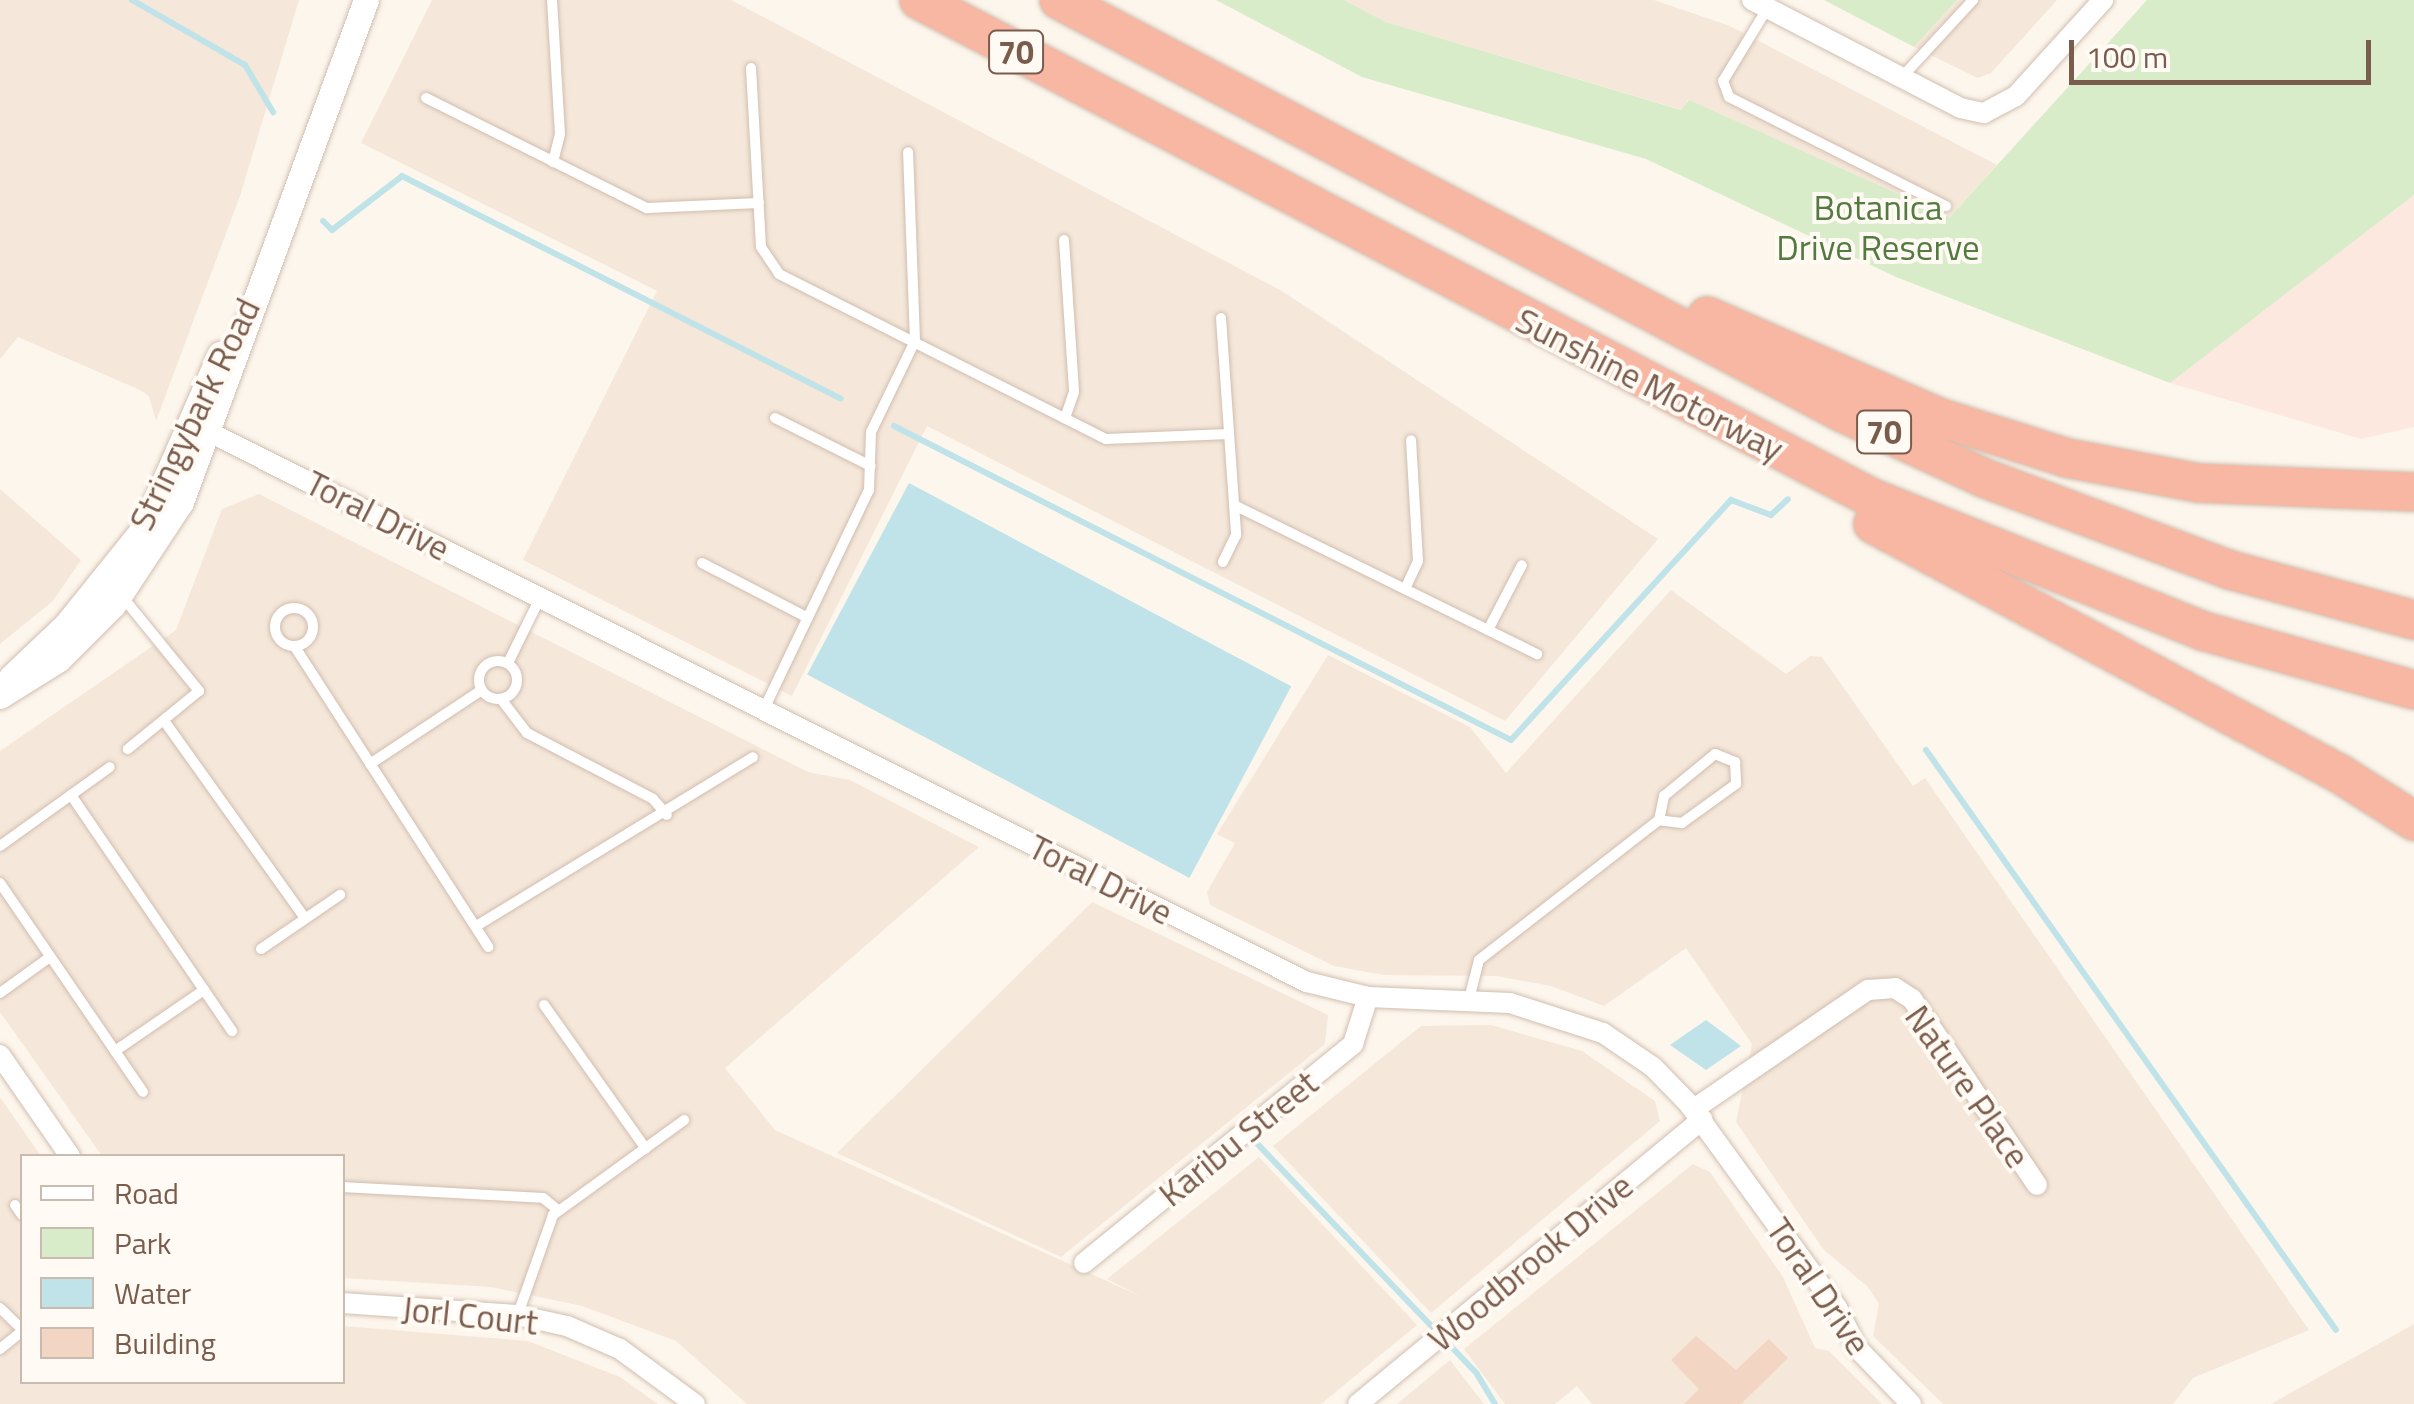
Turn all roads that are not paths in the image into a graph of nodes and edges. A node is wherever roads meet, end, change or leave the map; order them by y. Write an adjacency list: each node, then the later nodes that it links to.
1 (366, 0): 22 (street, Stringybark Road)
2 (552, 0): 12 (lane)
3 (919, 0): 17 (highway, Sunshine Motorway / 70)
4 (1060, 0): 13 (highway, Sunshine Motorway / 70)
5 (1973, 0): 9 (lane)
6 (2102, 0): 9 (street)
7 (1760, 4): 9 (street); 15 (lane)
8 (751, 68): 14 (lane)
9 (1902, 78)
10 (426, 98): 12 (lane)
11 (908, 152): 19 (lane)
12 (553, 162): 14 (lane)
13 (1384, 171): 26 (highway); 35 (highway, Sunshine Motorway / 70)
14 (759, 202): 19 (lane)
15 (1946, 206)
16 (1064, 240): 21 (lane)
17 (1495, 304): 42 (highway, Sunshine Motorway / 70); 54 (highway)
18 (1221, 318): 23 (lane)
19 (915, 341): 21 (lane); 25 (lane)
20 (775, 418): 25 (lane)
21 (1066, 418): 23 (lane)
22 (199, 426): 32 (street, Stringybark Road); 33 (street, Toral Drive); 40 (street, Stringybark Road)
23 (1230, 434): 27 (lane)
24 (1411, 440): 31 (lane)
25 (871, 466): 34 (lane)
26 (2414, 492)
27 (1234, 506): 28 (lane); 31 (lane)
28 (1222, 562)
29 (702, 563): 34 (lane)
30 (1522, 566): 36 (lane)
31 (1405, 589): 36 (lane)
32 (120, 595): 43 (street, Stringybark Road); 46 (lane)
33 (541, 597): 39 (lane); 45 (street, Toral Drive)
34 (808, 618): 45 (lane)
35 (2414, 620)
36 (1488, 630): 38 (lane)
37 (295, 647): 49 (lane)
38 (1537, 654)
39 (508, 663): 41 (lane); 44 (lane)
40 (0, 687)
41 (482, 690): 44 (lane); 49 (lane)
42 (2414, 690)
43 (0, 696)
44 (501, 699): 52 (lane)
45 (764, 708): 65 (street, Toral Drive)
46 (165, 722): 47 (lane); 58 (lane)
47 (128, 749)
48 (752, 757): 52 (lane)
49 (370, 764): 59 (lane)
50 (110, 767): 51 (lane)
51 (71, 795): 55 (lane); 63 (lane)
52 (667, 814): 59 (lane)
53 (1659, 820): 53 (lane); 66 (lane)
54 (2414, 821)
55 (0, 846)
56 (0, 883): 62 (lane)
57 (340, 895): 58 (lane)
58 (305, 918): 61 (lane)
59 (478, 925): 60 (lane)
60 (488, 947)
61 (260, 949)
62 (50, 957): 64 (lane); 69 (lane)
63 (204, 990): 68 (lane); 69 (lane)
64 (0, 993)
65 (1368, 997): 66 (street, Toral Drive); 79 (street, Karibu Street)
66 (1469, 999): 72 (street, Toral Drive)
67 (544, 1005): 74 (lane)
68 (232, 1030)
69 (115, 1051): 71 (lane)
70 (0, 1055): 75 (street)
71 (142, 1092)
72 (1698, 1114): 76 (street, Nature Place); 87 (street, Woodbrook Drive); 88 (street, Toral Drive)
73 (684, 1120): 74 (lane)
74 (646, 1149): 78 (lane)
75 (69, 1154)
76 (2037, 1185)
77 (345, 1187): 78 (lane)
78 (558, 1210): 82 (lane)
79 (1084, 1263)
80 (345, 1303): 82 (street, Jorl Court)
81 (0, 1308): 83 (lane)
82 (518, 1315): 86 (street, Jorl Court)
83 (20, 1330)
84 (20, 1332): 85 (lane)
85 (0, 1350)
86 (695, 1404)
87 (1358, 1404)
88 (1910, 1404)

